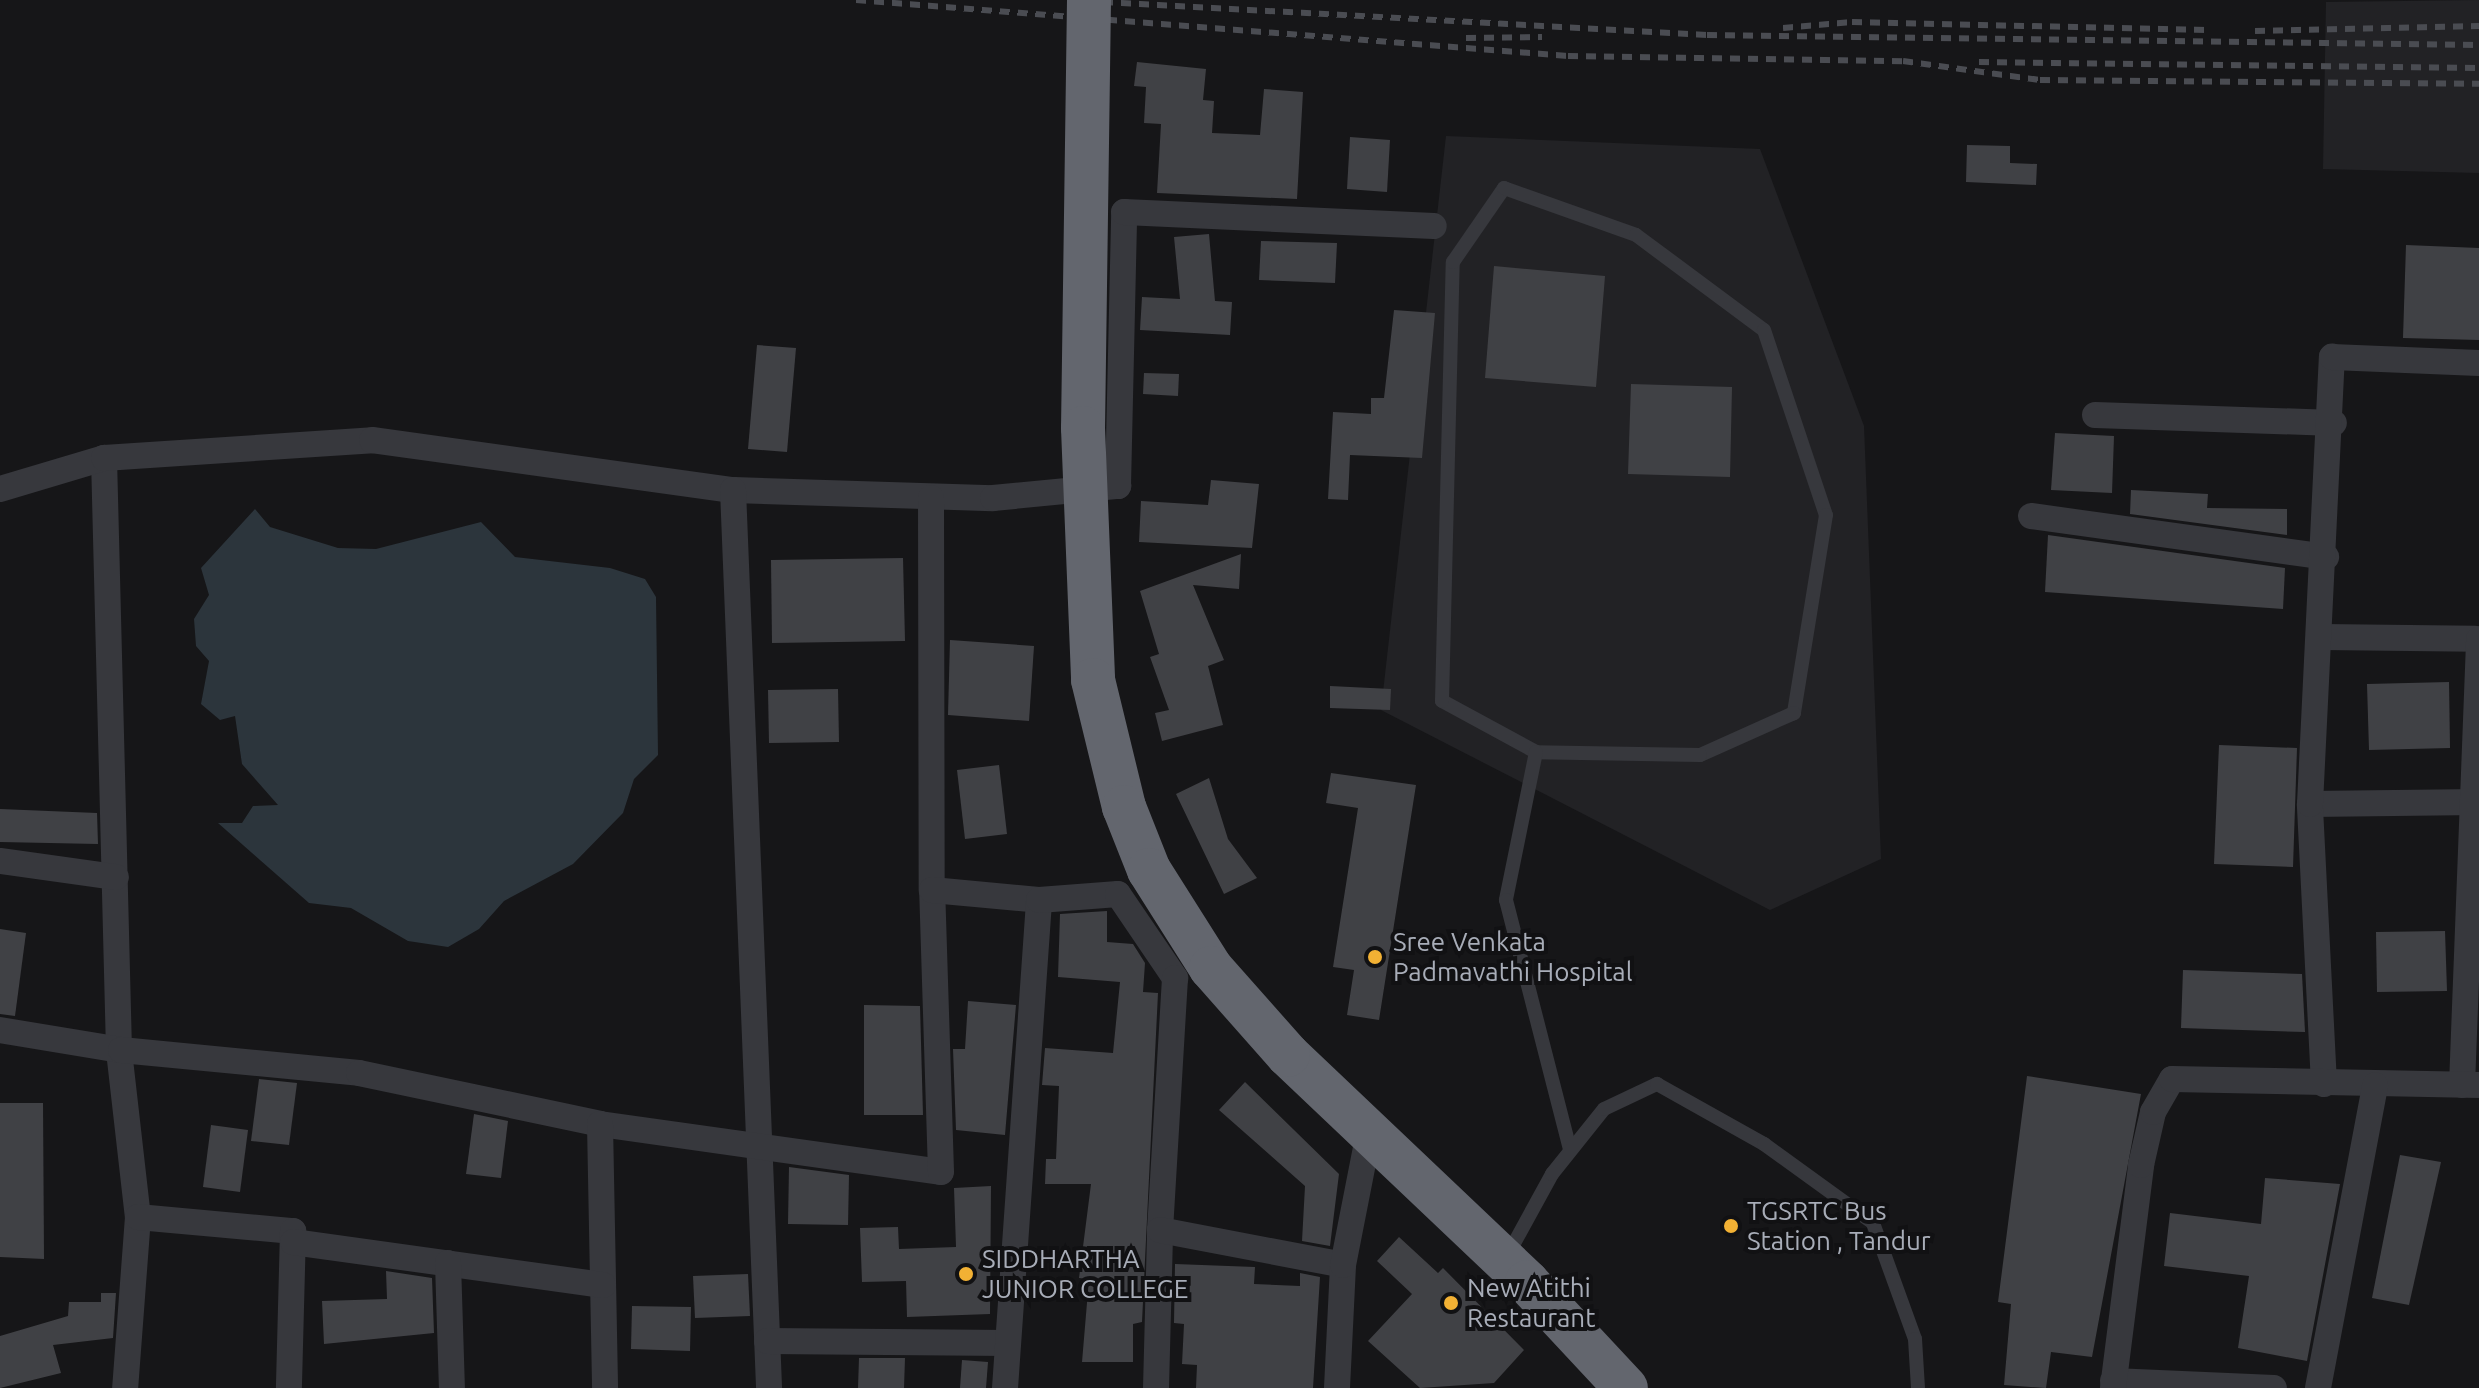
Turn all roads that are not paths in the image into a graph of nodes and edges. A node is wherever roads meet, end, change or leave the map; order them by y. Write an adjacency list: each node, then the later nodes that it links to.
1 (1089, 0): 28 (highway, bridge)
2 (1434, 226): 9 (street)
3 (2479, 363): 5 (street)
4 (2095, 415): 5 (street)
5 (2334, 423): 11 (street)
6 (104, 458): 7 (street); 8 (street); 18 (street)
7 (0, 489)
8 (733, 490): 9 (street); 29 (street)
9 (931, 498): 19 (street)
10 (2031, 516): 11 (street)
11 (2326, 557): 12 (street)
12 (2322, 637): 13 (street); 16 (street)
13 (2477, 639): 15 (street)
14 (1536, 752): 14 (lane); 30 (lane)
15 (2475, 802): 16 (street); 21 (street)
16 (2310, 804): 24 (street)
17 (0, 861): 18 (street)
18 (116, 877): 23 (street)
19 (932, 890): 20 (street); 29 (street)
20 (1039, 900): 32 (street); 39 (street)
21 (2472, 960): 26 (street)
22 (0, 1030): 23 (street)
23 (121, 1050): 27 (street); 31 (street)
24 (2324, 1084): 25 (street); 40 (street)
25 (2375, 1085): 26 (street); 52 (street)
26 (2470, 1085)
27 (600, 1124): 29 (street); 37 (street)
28 (1369, 1133): 34 (highway); 36 (street)
29 (761, 1148): 38 (street)
30 (1570, 1150): 34 (lane); 50 (lane)
31 (138, 1217): 33 (street); 41 (street)
32 (1160, 1230): 36 (street); 47 (street)
33 (293, 1242): 35 (street); 42 (street)
34 (1504, 1261): 49 (highway)
35 (448, 1263): 37 (street); 43 (street)
36 (1343, 1265): 48 (street)
37 (603, 1285): 44 (street)
38 (767, 1341): 39 (street); 45 (street)
39 (1008, 1343): 46 (street)
40 (2113, 1384): 51 (street)
41 (125, 1388)
42 (289, 1388)
43 (452, 1388)
44 (605, 1388)
45 (769, 1388)
46 (1005, 1388)
47 (1156, 1388)
48 (1337, 1388)
49 (1626, 1388)
50 (1918, 1388)
51 (2274, 1388)
52 (2318, 1388)

